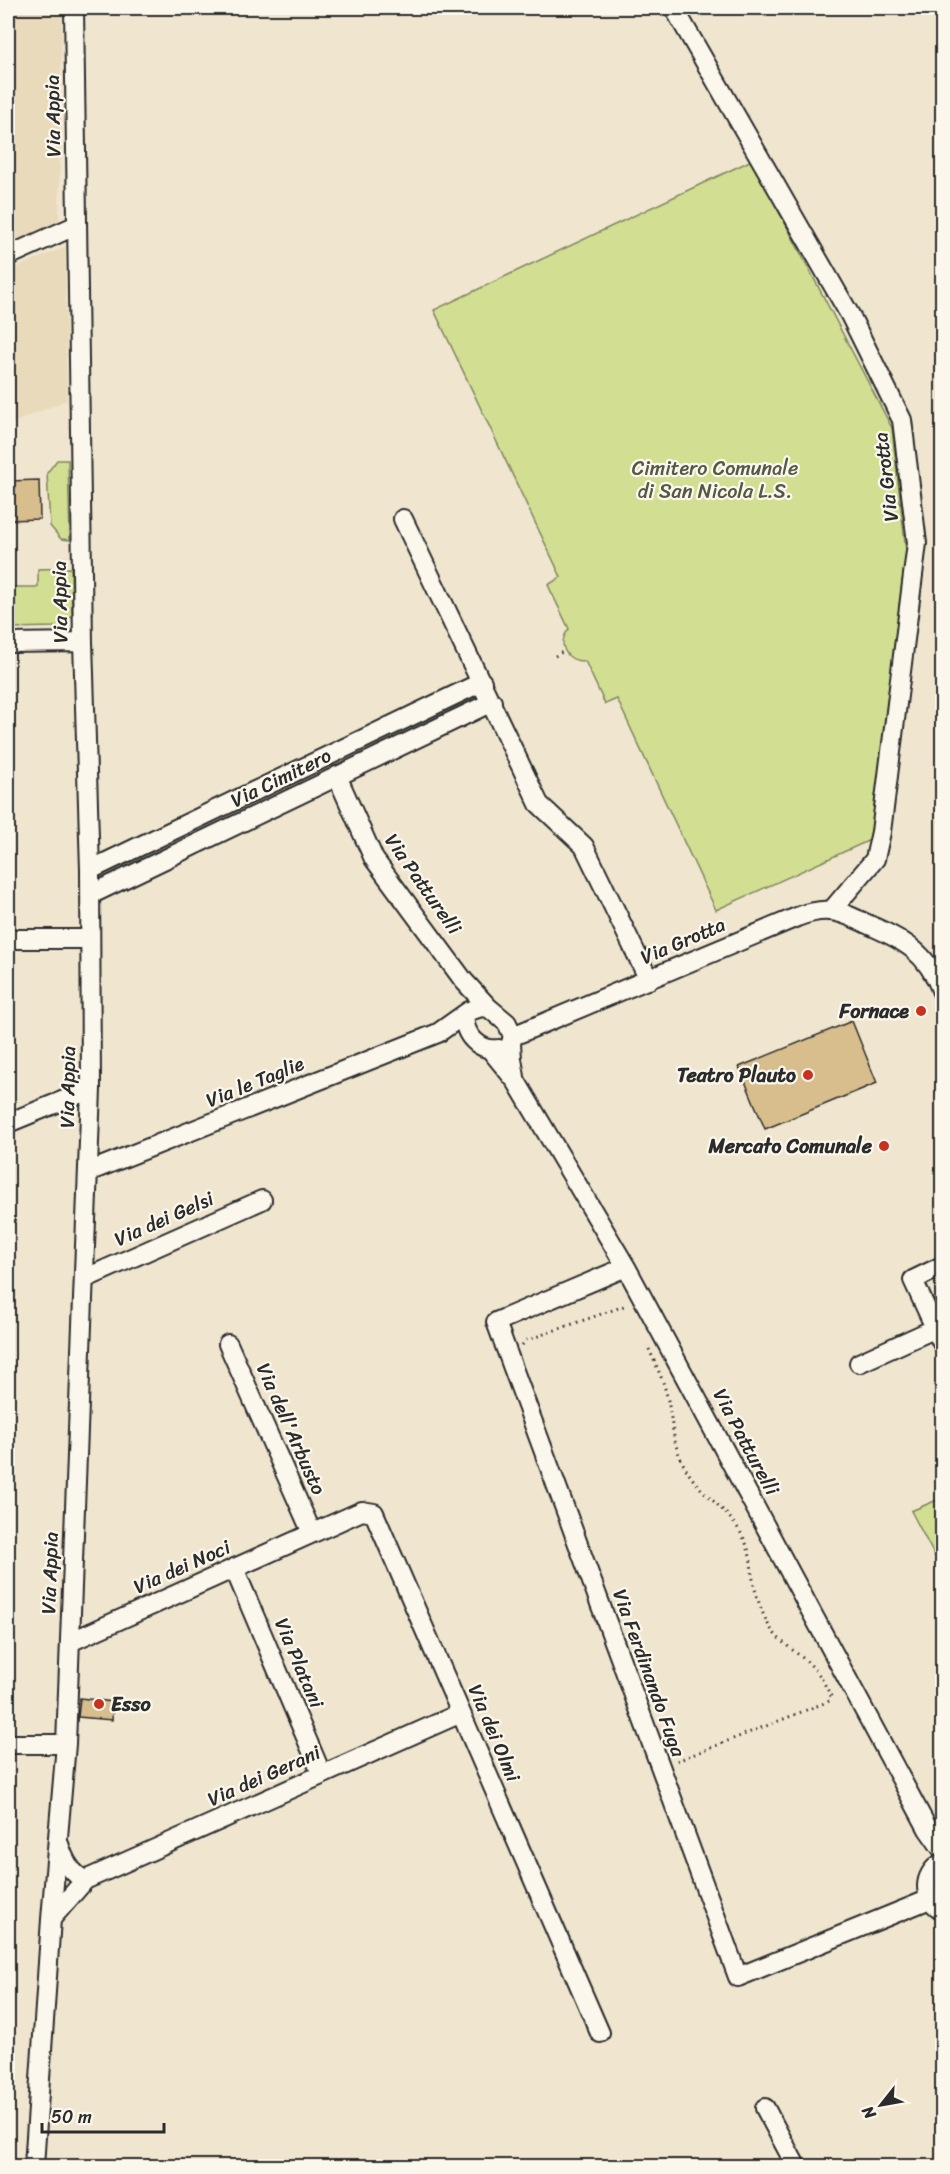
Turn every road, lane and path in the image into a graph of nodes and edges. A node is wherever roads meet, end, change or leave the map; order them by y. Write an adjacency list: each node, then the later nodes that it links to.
1 (87, 8): 3 (street)
2 (674, 8): 16 (street, Via Grotta)
3 (74, 14): 4 (street, Via Appia)
4 (77, 225): 5 (street); 7 (street, Via Appia)
5 (8, 256)
6 (403, 519): 11 (street)
7 (83, 642): 8 (street); 14 (street, Via Appia)
8 (8, 643)
9 (564, 651): 10 (path)
10 (555, 656)
11 (482, 682): 12 (street); 14 (street, Via Cimitero)
12 (492, 702): 13 (street, Via Cimitero); 19 (street)
13 (337, 776): 15 (street, Via Cimitero); 20 (street, Via Patturelli)
14 (90, 870): 15 (street, Via Appia)
15 (90, 895): 18 (street, Via Appia)
16 (831, 910): 19 (street, Via Grotta); 21 (street)
17 (8, 939): 18 (street)
18 (90, 939): 29 (street, Via Appia)
19 (649, 980): 26 (street, Via Grotta)
20 (464, 981): 22 (street, Via Patturelli); 23 (street, Via Patturelli)
21 (942, 992)
22 (489, 1008): 23 (street); 26 (street, Via Patturelli)
23 (467, 1013): 24 (street, Via le Taglie); 25 (street, Via Patturelli)
24 (438, 1033): 25 (street, Via le Taglie); 31 (street, Via le Taglie)
25 (468, 1033): 27 (street, Via Patturelli)
26 (510, 1034): 27 (street); 28 (street, Via Patturelli)
27 (490, 1049): 28 (street, Via Patturelli)
28 (516, 1081): 34 (street, Via Patturelli)
29 (91, 1089): 30 (street); 31 (street, Via Appia)
30 (8, 1123)
31 (88, 1172): 35 (street, Via Appia)
32 (262, 1200): 35 (street, Via dei Gelsi)
33 (942, 1266): 37 (street)
34 (626, 1267): 50 (street, Via Ferdinando Fuga); 52 (street, Via Patturelli)
35 (84, 1279): 44 (street, Via Appia)
36 (631, 1306): 40 (path)
37 (939, 1336): 41 (street)
38 (228, 1344): 42 (street, Via dell'Arbusto)
39 (649, 1347): 46 (path)
40 (519, 1353)
41 (859, 1363)
42 (312, 1533): 43 (street, Via dei Noci); 47 (street, Via dei Olmi)
43 (234, 1568): 44 (street, Via dei Noci); 51 (street, Via Platani)
44 (70, 1642): 49 (street, Via Appia)
45 (842, 1697): 46 (path)
46 (833, 1700): 50 (path)
47 (461, 1713): 51 (street, Via dei Gerani); 59 (street, Via dei Olmi)
48 (8, 1744): 49 (street)
49 (66, 1744): 53 (street, Via Appia)
50 (660, 1768): 57 (street, Via Ferdinando Fuga)
51 (322, 1775): 56 (street, Via dei Gerani)
52 (928, 1829): 54 (street, Via Patturelli); 55 (street, Via Patturelli)
53 (58, 1841): 56 (street); 58 (street, Via Appia)
54 (942, 1849)
55 (939, 1865): 57 (street, Via Ferdinando Fuga)
56 (85, 1880): 58 (street, Via dei Gerani)
57 (938, 1909)
58 (51, 1919): 61 (street, Via Appia)
59 (600, 2033)
60 (765, 2108): 62 (street)
61 (34, 2166)
62 (796, 2166)

